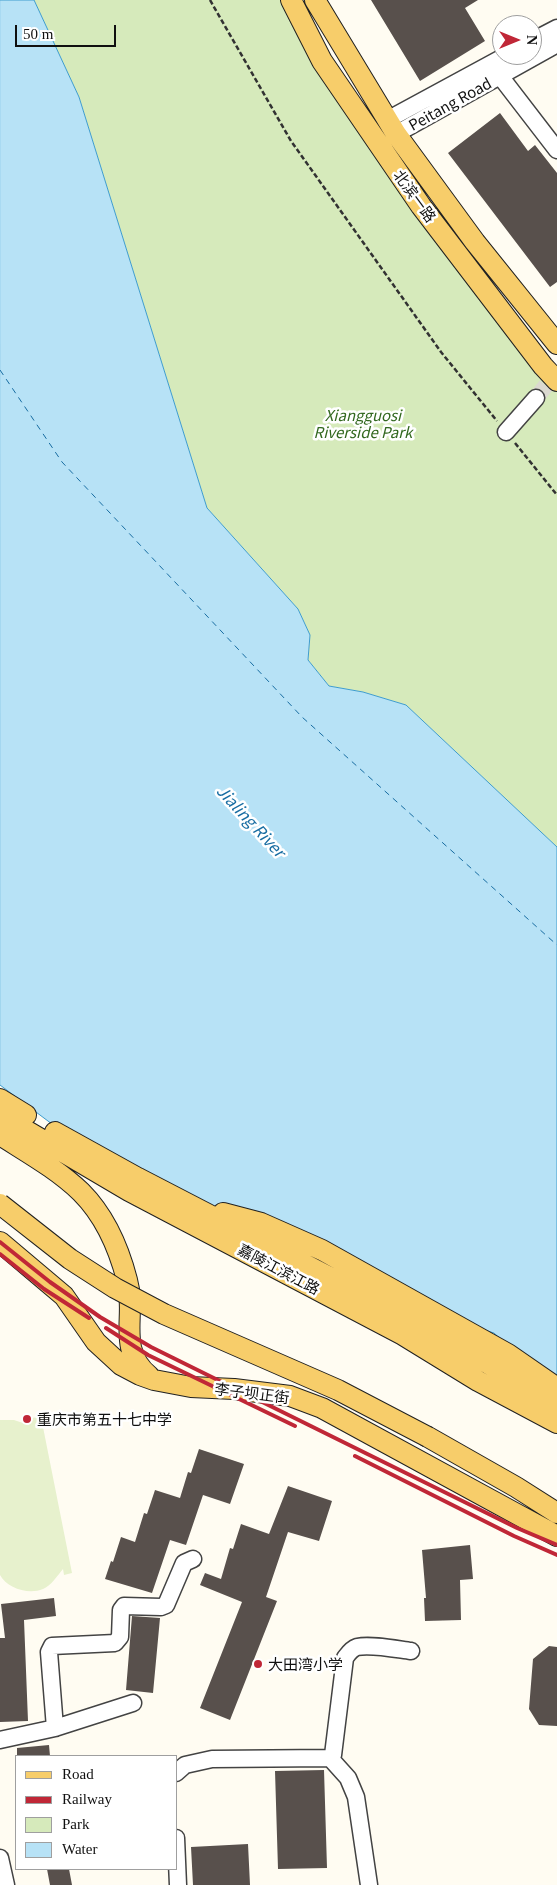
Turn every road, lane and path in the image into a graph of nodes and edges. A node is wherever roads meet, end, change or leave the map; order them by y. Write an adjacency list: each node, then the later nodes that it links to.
1 (210, 0): 14 (path)
2 (290, 0): 12 (main road, 北滨一路)
3 (314, 0): 9 (main road, 北滨一路)
4 (557, 28): 5 (street)
5 (542, 36)
6 (557, 44): 8 (street, Peitang Road)
7 (492, 64): 9 (street, Peitang Road)
8 (500, 76): 9 (street, Peitang Road); 10 (street)
9 (392, 127): 11 (main road, 北滨一路)
10 (557, 150)
11 (557, 344)
12 (557, 381)
13 (536, 398): 14 (street)
14 (506, 432): 15 (path)
15 (557, 495)
16 (0, 1099): 20 (main road, 嘉陵江滨江路)
17 (0, 1115): 25 (main road, 嘉陵江滨江路)
18 (0, 1135): 22 (main road)
19 (0, 1204): 26 (main road, 李子坝正街, bridge)
20 (190, 1204): 23 (main road); 24 (main road, 嘉陵江滨江路)
21 (0, 1242): 22 (main road, 李子坝正街)
22 (154, 1380): 27 (main road, 李子坝正街)
23 (557, 1388)
24 (557, 1403)
25 (557, 1423)
26 (557, 1513)
27 (557, 1536)
28 (193, 1559): 31 (street)
29 (411, 1650): 33 (street)
30 (134, 1703): 31 (street)
31 (54, 1728): 32 (street)
32 (0, 1740)
33 (330, 1758): 34 (street); 39 (street)
34 (178, 1771)
35 (0, 1858): 37 (street)
36 (177, 1870): 38 (street)
37 (6, 1885)
38 (178, 1885)
39 (369, 1885)

